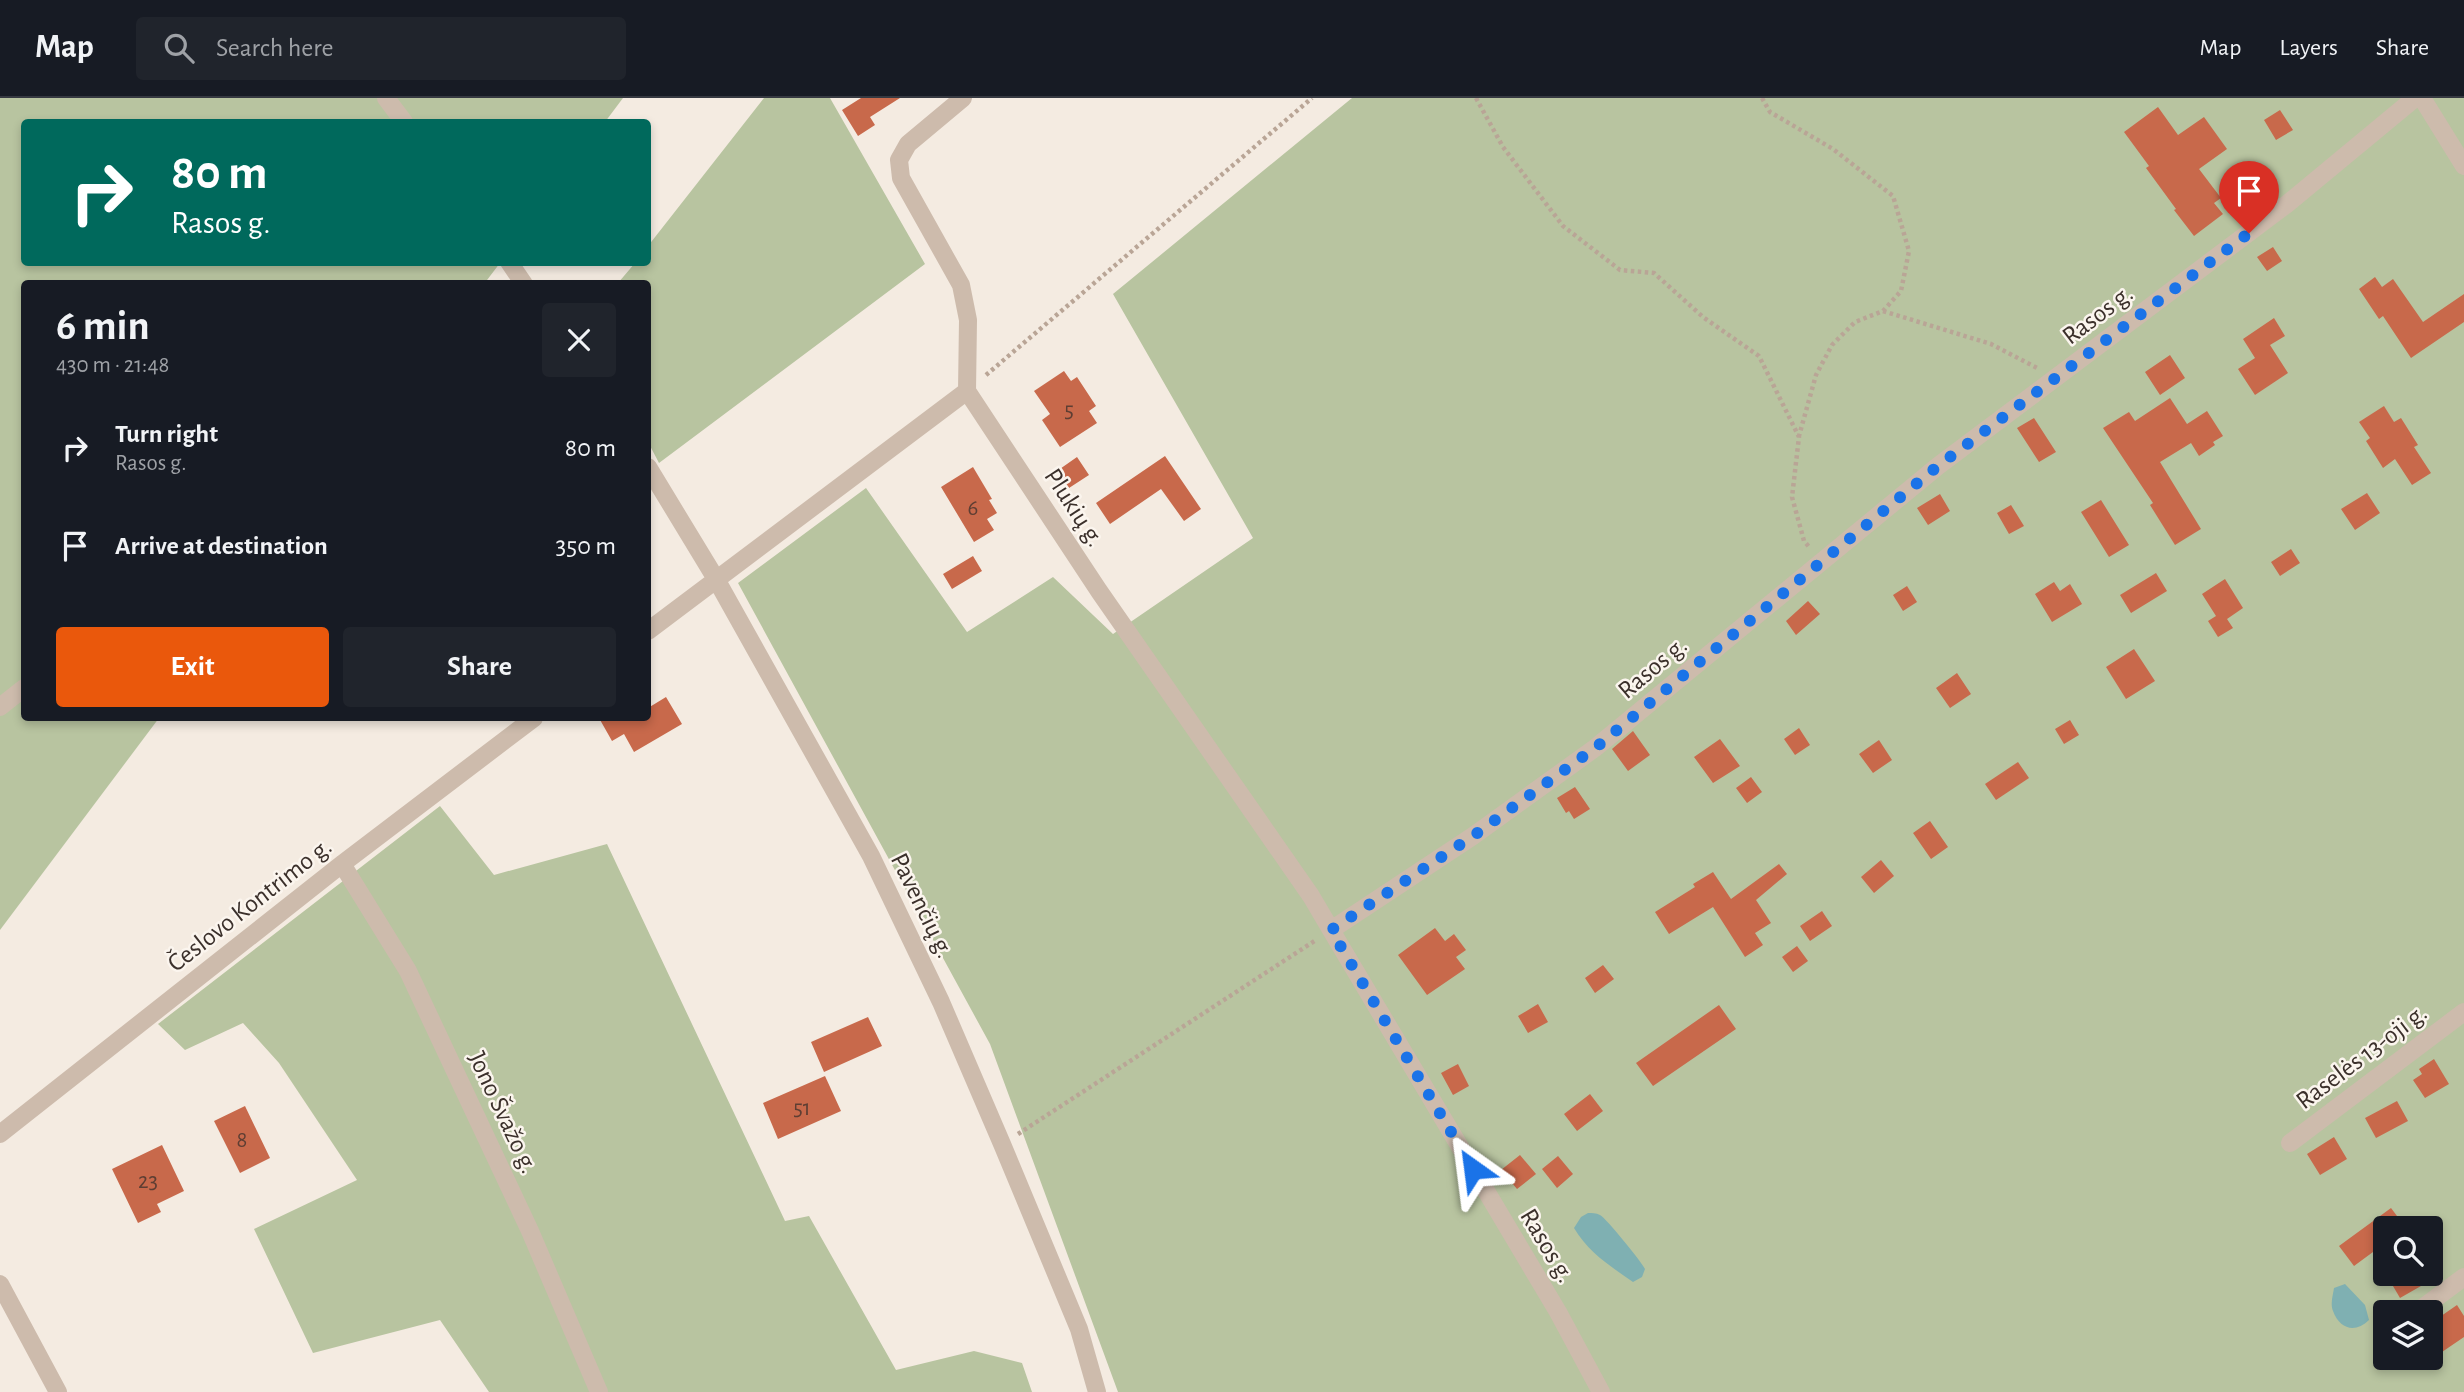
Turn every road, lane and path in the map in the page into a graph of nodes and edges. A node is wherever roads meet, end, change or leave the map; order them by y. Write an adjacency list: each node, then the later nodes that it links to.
1 (386, 98): 8 (street)
2 (962, 98): 12 (street)
3 (1311, 98): 12 (path)
4 (1476, 98): 13 (path)
5 (1762, 98): 10 (path)
6 (2415, 98): 11 (street, Rasos g.)
7 (2422, 98): 9 (street)
8 (402, 119)
9 (2464, 166)
10 (1883, 311): 11 (path); 13 (path)
11 (2054, 379): 15 (street, Rasos g.)
12 (967, 391): 16 (street); 22 (street, Plukių g.)
13 (1799, 437): 15 (path)
14 (651, 472): 16 (street, Pavenčių g.)
15 (1823, 560): 22 (street, Rasos g.)
16 (716, 579): 17 (street); 26 (street, Pavenčių g.)
17 (651, 629)
18 (21, 690): 19 (street)
19 (0, 707)
20 (530, 721): 21 (street, Česlovo Kontrimo g.)
21 (342, 864): 24 (street, Česlovo Kontrimo g.); 31 (street, Jono Švažo g.)
22 (1331, 930): 26 (path); 33 (street, Rasos g.)
23 (2464, 1012): 25 (street, Raselės 13-oji g.)
24 (0, 1134)
25 (2290, 1143)
26 (1002, 1144): 32 (street, Pavenčių g.)
27 (2464, 1277): 29 (street)
28 (0, 1284): 30 (street)
29 (2433, 1300)
30 (58, 1392)
31 (598, 1392)
32 (1097, 1392)
33 (1601, 1392)

